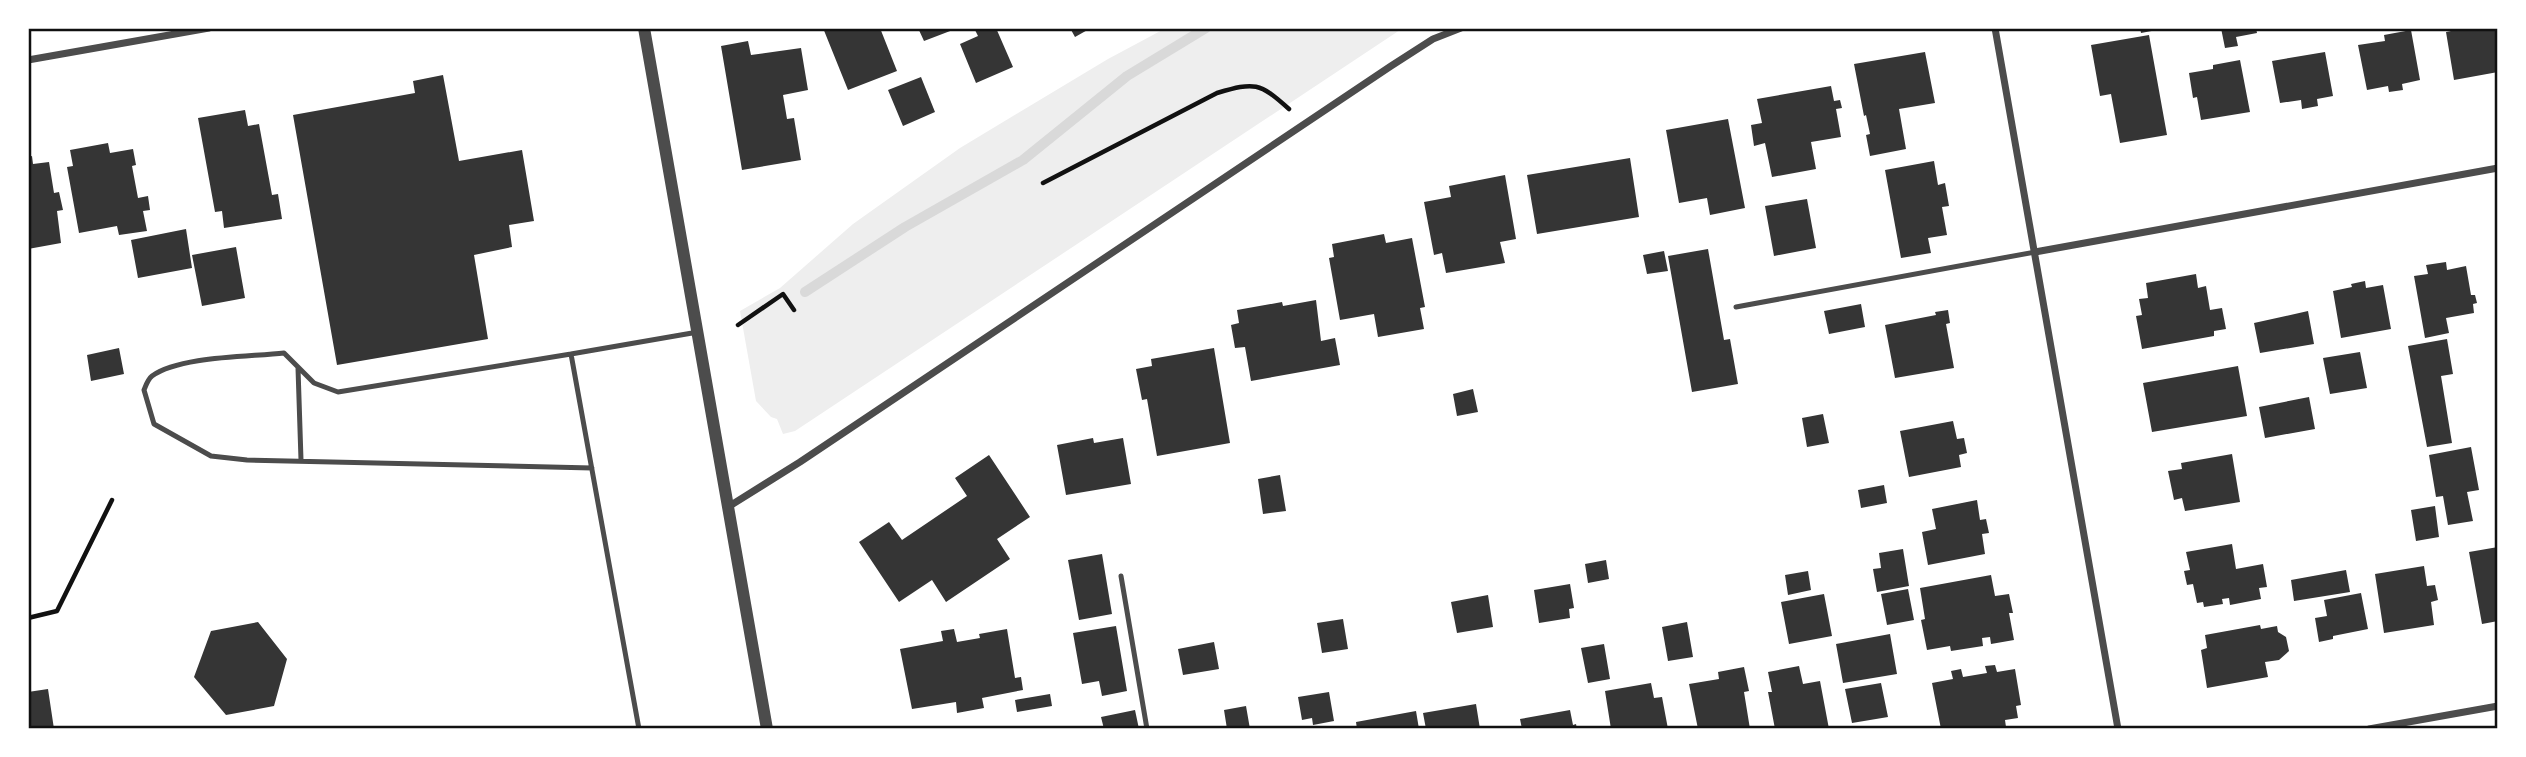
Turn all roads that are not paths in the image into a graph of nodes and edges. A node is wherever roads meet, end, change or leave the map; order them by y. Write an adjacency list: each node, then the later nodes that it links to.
1 (209, 28): 5 (street)
2 (644, 28): 9 (street)
3 (1461, 28): 14 (street)
4 (1995, 28): 7 (street)
5 (28, 60)
6 (2498, 168): 7 (street)
7 (2035, 252): 8 (lane); 20 (street)
8 (1736, 306)
9 (698, 332): 10 (lane); 14 (street)
10 (571, 354): 11 (lane); 13 (lane)
11 (298, 368): 12 (lane); 12 (lane)
12 (301, 460): 13 (lane)
13 (592, 468): 17 (lane)
14 (728, 507): 18 (street)
15 (1121, 576): 19 (lane)
16 (2498, 706): 21 (street)
17 (639, 729)
18 (767, 729)
19 (1147, 729)
20 (2118, 729)
21 (2369, 729)

